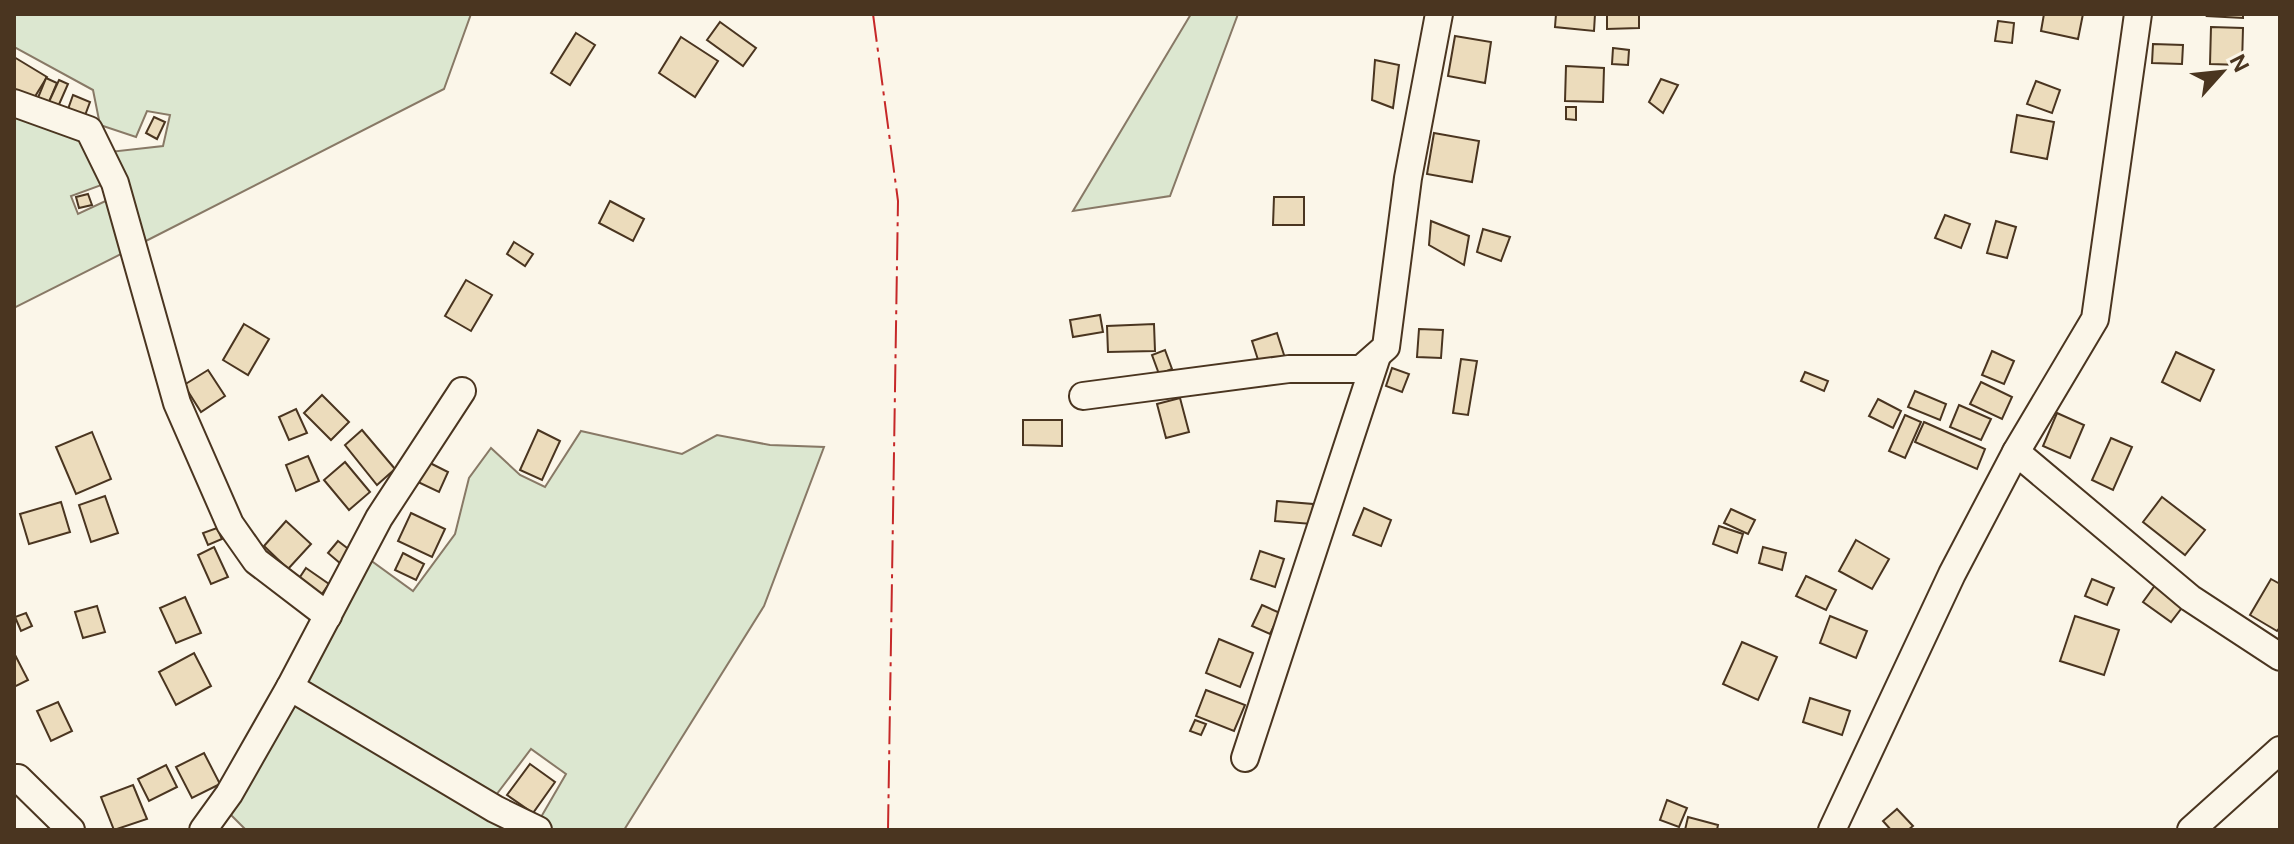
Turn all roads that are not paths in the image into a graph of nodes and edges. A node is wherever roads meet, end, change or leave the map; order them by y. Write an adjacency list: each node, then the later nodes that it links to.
1 (1439, 14): 4 (street)
2 (2138, 14): 7 (street)
3 (14, 103): 8 (street)
4 (1377, 356): 6 (street); 12 (street)
5 (462, 391): 8 (street)
6 (1083, 396)
7 (2016, 452): 9 (street); 17 (street)
8 (328, 616): 10 (street)
9 (2280, 657)
10 (290, 687): 15 (street); 16 (street)
11 (2280, 750): 18 (street)
12 (1245, 758)
13 (14, 778): 14 (street)
14 (71, 830)
15 (203, 830)
16 (538, 830)
17 (1832, 830)
18 (2191, 830)

